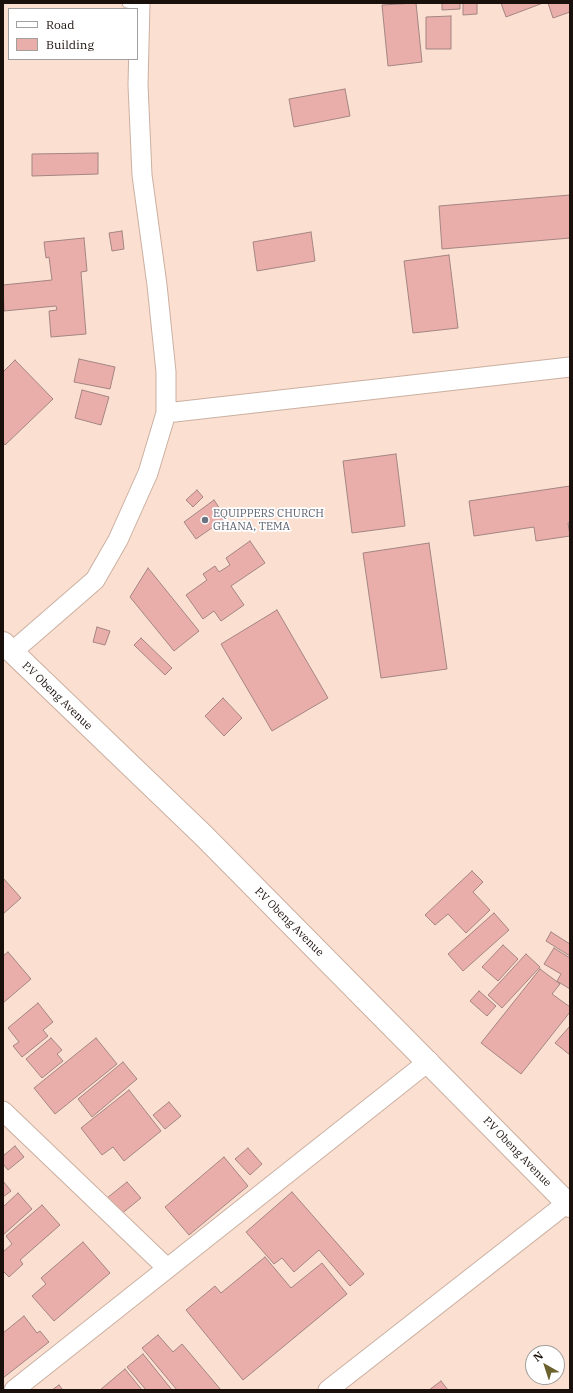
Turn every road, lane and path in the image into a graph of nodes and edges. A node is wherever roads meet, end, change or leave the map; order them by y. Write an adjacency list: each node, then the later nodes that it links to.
1 (137, 60): 3 (street)
2 (570, 367): 3 (street)
3 (166, 413): 4 (street)
4 (7, 648): 5 (main road, P.V Obeng Avenue)
5 (428, 1061): 7 (main road, P.V Obeng Avenue); 8 (street)
6 (3, 1111): 8 (street)
7 (568, 1204): 10 (street)
8 (167, 1268): 9 (street)
9 (14, 1390)
10 (328, 1390)

